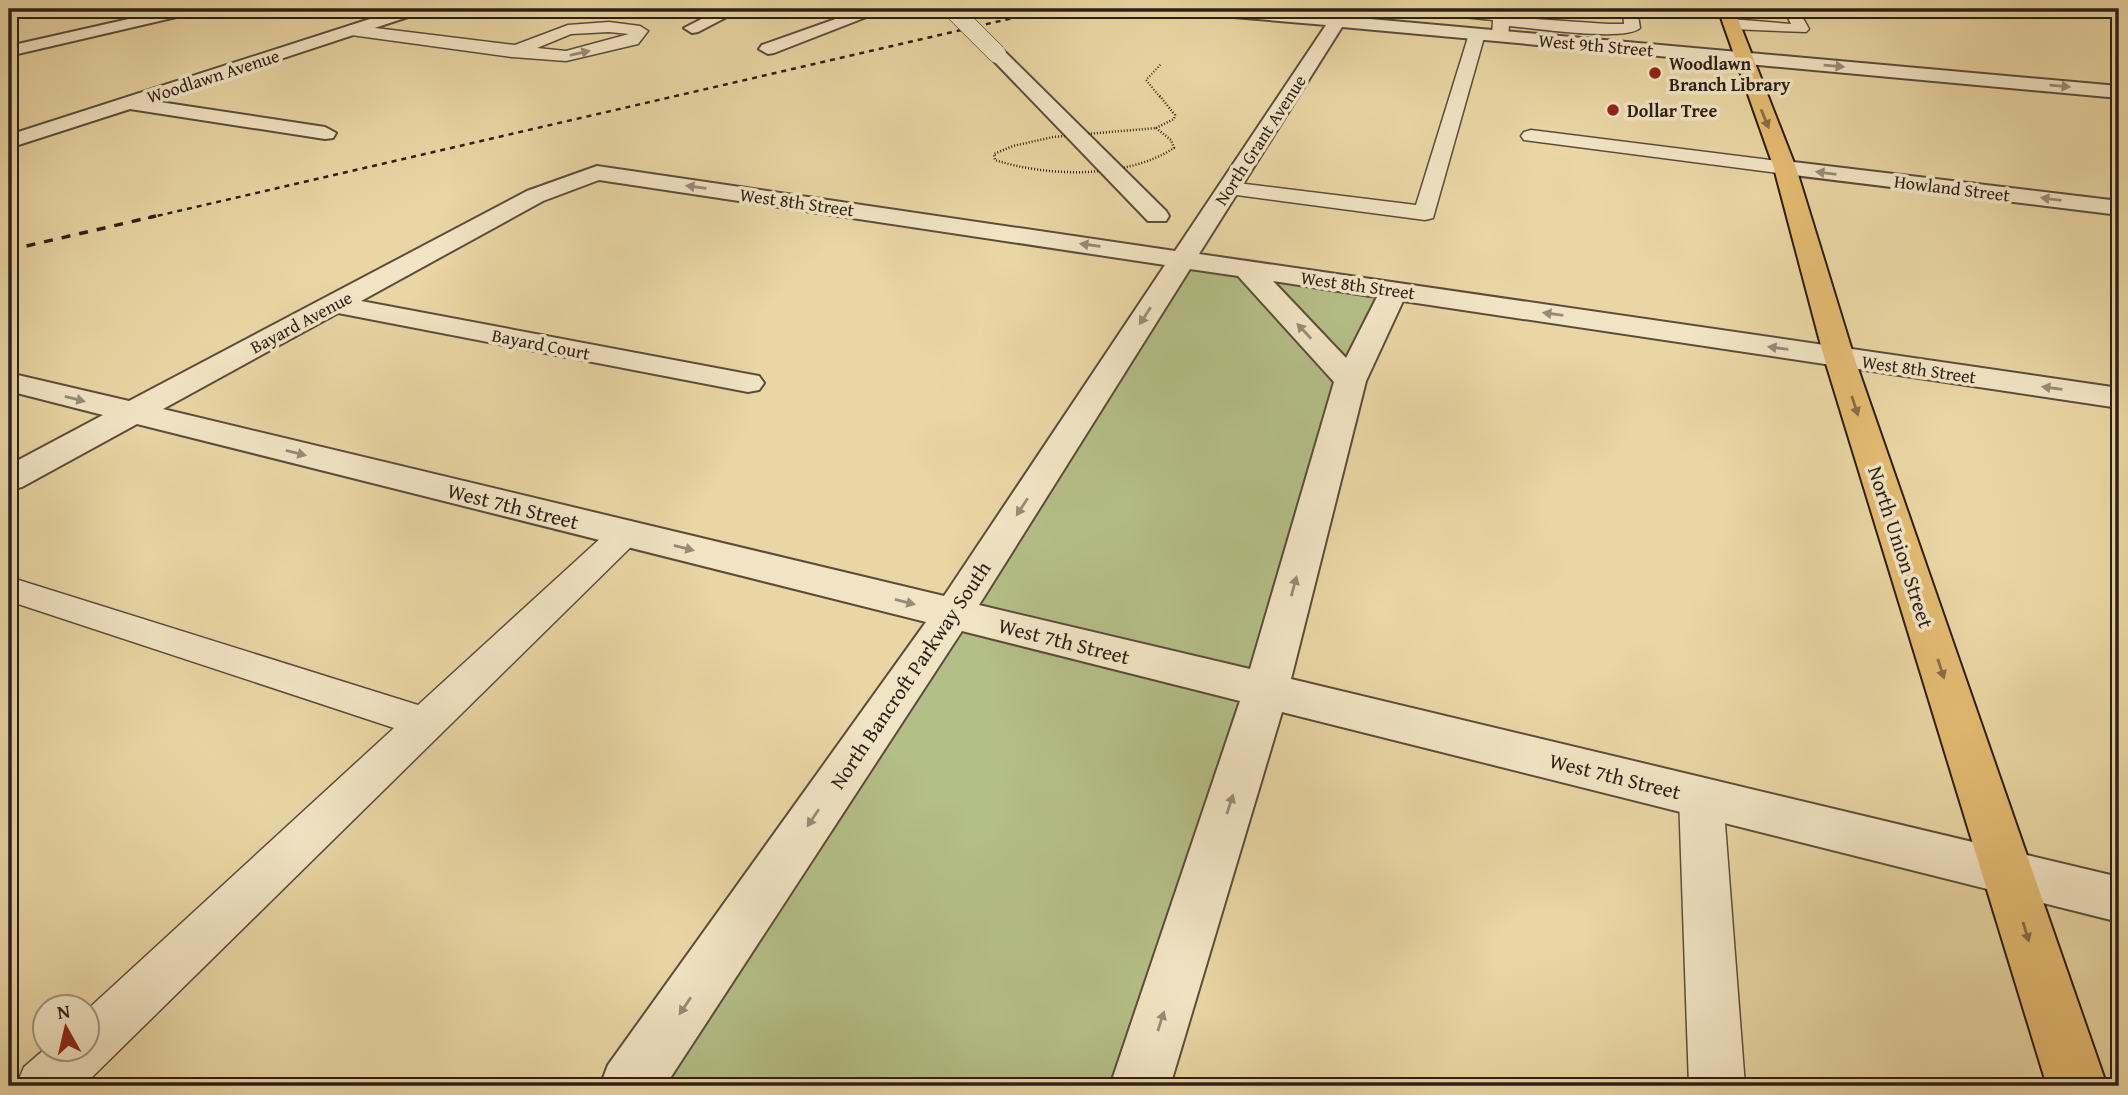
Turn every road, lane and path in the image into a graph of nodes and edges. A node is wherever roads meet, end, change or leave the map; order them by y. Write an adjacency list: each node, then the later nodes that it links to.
1 (192, 9): 17 (street)
2 (416, 9): 14 (street, Woodlawn Avenue)
3 (734, 9): 12 (street)
4 (879, 9): 16 (street)
5 (951, 9): 30 (street, bridge)
6 (1198, 9): 10 (street, West 9th Street)
7 (1423, 9): 13 (lane)
8 (1630, 9): 13 (lane)
9 (1793, 11): 11 (lane)
10 (1337, 21): 15 (street, West 9th Street); 28 (street, North Grant Avenue)
11 (1731, 25): 13 (street, West 9th Street); 20 (street, West 9th Street, one-way to 20); 26 (main road, North Union Street, one-way to 26)
12 (692, 28)
13 (1501, 28): 15 (street, West 9th Street)
14 (351, 30): 18 (lane); 21 (street, Woodlawn Avenue)
15 (1478, 34): 28 (lane)
16 (768, 49)
17 (9, 51)
18 (512, 51): 18 (lane, one-way to 18)
19 (1161, 64): 22 (path)
20 (2119, 92)
21 (128, 103): 23 (street); 25 (street, Woodlawn Avenue)
22 (1156, 128)
23 (325, 133)
24 (1531, 136): 26 (lane)
25 (9, 142)
26 (1785, 168): 29 (street, Howland Street, one-way to 26); 35 (main road, North Union Street)
27 (597, 173): 31 (street, West 8th Street, one-way to 27); 34 (street, Bayard Avenue)
28 (1229, 188): 31 (street, North Grant Avenue)
29 (2119, 208)
30 (1157, 216)
31 (1182, 259): 32 (street, West 8th Street); 44 (street, North Bancroft Parkway South, one-way to 44)
32 (1246, 268): 33 (street, West 8th Street); 36 (street, one-way to 32)
33 (1394, 290): 35 (street, West 8th Street, one-way to 33); 36 (street)
34 (334, 304): 38 (street, Bayard Court); 40 (street, Bayard Avenue)
35 (1839, 357): 39 (street, West 8th Street, one-way to 35); 48 (main road, North Union Street, one-way to 48)
36 (1350, 381): 45 (street, one-way to 36)
37 (9, 382): 40 (street, West 7th Street, one-way to 40)
38 (748, 383)
39 (2119, 398)
40 (133, 413): 41 (street, Bayard Avenue); 42 (street, West 7th Street, one-way to 42)
41 (9, 479)
42 (626, 533): 44 (street, West 7th Street, one-way to 44); 46 (lane)
43 (9, 589): 46 (lane)
44 (953, 614): 45 (street, West 7th Street); 53 (street, North Bancroft Parkway South, one-way to 53)
45 (1266, 691): 47 (street, West 7th Street); 54 (street, one-way to 45)
46 (426, 723): 50 (lane)
47 (1701, 797): 48 (street, West 7th Street); 55 (lane)
48 (2008, 873): 49 (street, West 7th Street); 56 (main road, North Union Street, one-way to 56)
49 (2119, 900)
50 (102, 1031)
51 (67, 1064): 52 (lane)
52 (44, 1086)
53 (630, 1086)
54 (1140, 1086)
55 (1717, 1086)
56 (2077, 1086)

